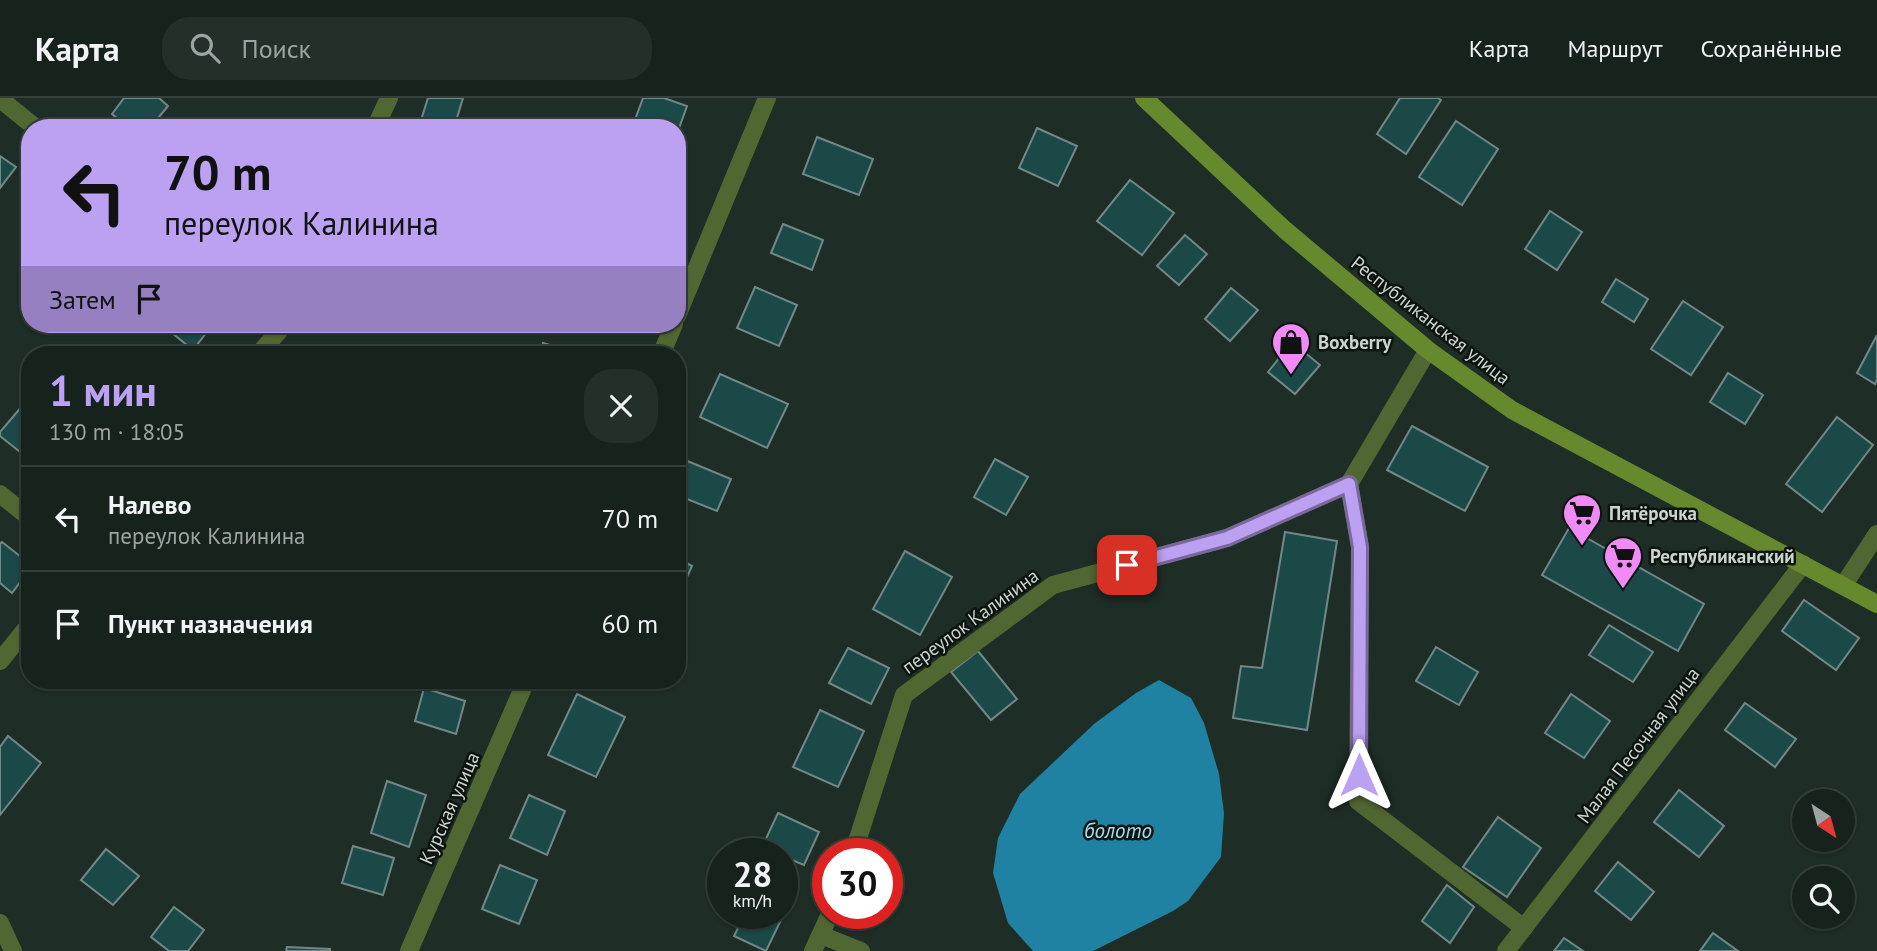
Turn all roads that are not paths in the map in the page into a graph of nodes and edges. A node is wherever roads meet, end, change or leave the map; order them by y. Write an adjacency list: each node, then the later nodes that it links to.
1 (388, 98): 6 (street)
2 (768, 98): 7 (street)
3 (1144, 98): 8 (street, Республиканская улица)
4 (0, 99): 5 (street)
5 (25, 119)
6 (379, 119)
7 (686, 294)
8 (1428, 350): 9 (street); 13 (street, Республиканская улица)
9 (1349, 484): 19 (street, переулок Калинина); 21 (street)
10 (0, 494): 11 (street)
11 (21, 511)
12 (1877, 534): 14 (street)
13 (1803, 564): 14 (street, Республиканская улица); 21 (street, Малая Песочная улица)
14 (1843, 586): 15 (street, Республиканская улица)
15 (1877, 604)
16 (21, 635): 17 (street)
17 (0, 661)
18 (523, 689): 24 (street, Курская улица)
19 (858, 838)
20 (0, 923): 23 (street)
21 (1524, 928): 26 (street, Малая Песочная улица)
22 (817, 943): 25 (street)
23 (13, 951)
24 (409, 951)
25 (861, 951)
26 (1506, 951)

